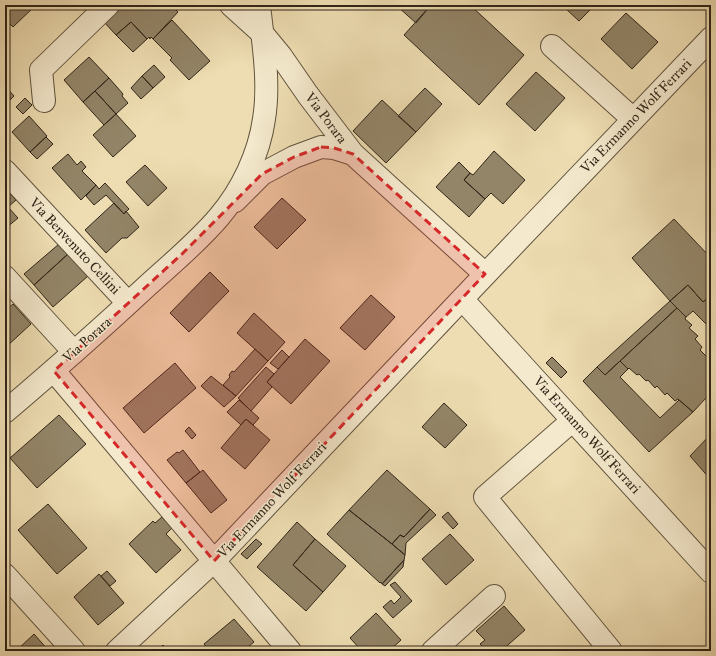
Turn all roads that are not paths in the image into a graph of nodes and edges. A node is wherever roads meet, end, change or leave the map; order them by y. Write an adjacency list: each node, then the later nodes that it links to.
1 (108, 5): 7 (street)
2 (230, 5): 4 (street)
3 (259, 5): 4 (street, Via Porara)
4 (262, 33): 9 (street, Via Porara); 11 (street, Via Porara)
5 (711, 38): 8 (street, Via Ermanno Wolf Ferrari)
6 (552, 46): 8 (street)
7 (44, 101)
8 (633, 119): 12 (street, Via Ermanno Wolf Ferrari)
9 (353, 154): 11 (street, Via Porara); 12 (street)
10 (5, 171): 15 (street, Via Benvenuto Cellini)
11 (219, 216): 15 (street, Via Porara)
12 (485, 274): 14 (street, Via Ermanno Wolf Ferrari)
13 (5, 277): 16 (street)
14 (462, 299): 19 (street, Via Ermanno Wolf Ferrari); 20 (street, Via Ermanno Wolf Ferrari)
15 (128, 304): 16 (street, Via Porara)
16 (74, 352): 17 (street, Via Porara)
17 (54, 371): 18 (street, Via Porara); 20 (street, Via Ermanno Wolf Ferrari)
18 (5, 412)
19 (573, 420): 21 (street, Via Ermanno Wolf Ferrari); 28 (street)
20 (214, 561): 25 (street, Via Ermanno Wolf Ferrari); 26 (street, Via Ermanno Wolf Ferrari)
21 (711, 572)
22 (5, 575): 24 (street)
23 (494, 596): 27 (street)
24 (74, 651)
25 (117, 651)
26 (290, 651)
27 (433, 651)
28 (611, 651)

